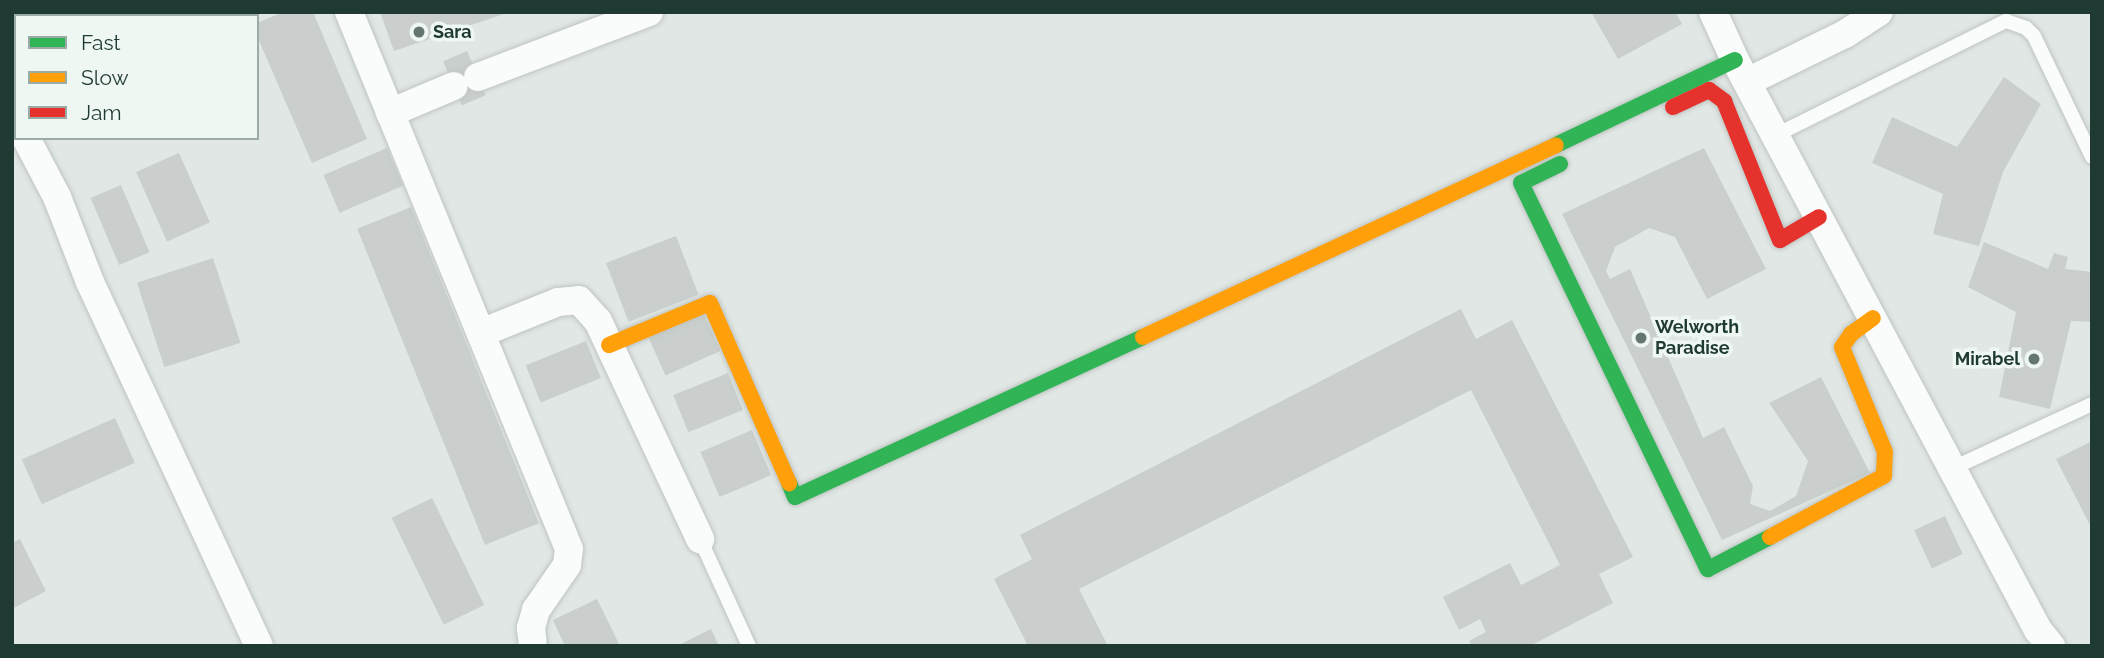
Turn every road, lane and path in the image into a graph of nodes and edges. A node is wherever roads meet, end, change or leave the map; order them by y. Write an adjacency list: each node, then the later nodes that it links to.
1 (349, 12): 6 (street)
2 (649, 12): 6 (street)
3 (1713, 12): 5 (street)
4 (1879, 12): 5 (street)
5 (1741, 71): 8 (street); 15 (street)
6 (390, 113): 14 (street)
7 (1626, 130): 12 (street)
8 (1776, 135): 11 (lane); 12 (street)
9 (27, 140): 19 (street)
10 (1580, 154): 13 (street)
11 (2092, 157)
12 (1819, 217): 13 (street)
13 (1873, 318): 17 (street)
14 (481, 333): 15 (street); 20 (street)
15 (609, 345): 18 (street)
16 (2092, 404): 17 (lane)
17 (1953, 468): 22 (street)
18 (700, 539): 21 (lane)
19 (259, 646)
20 (533, 646)
21 (749, 646)
22 (2051, 646)

